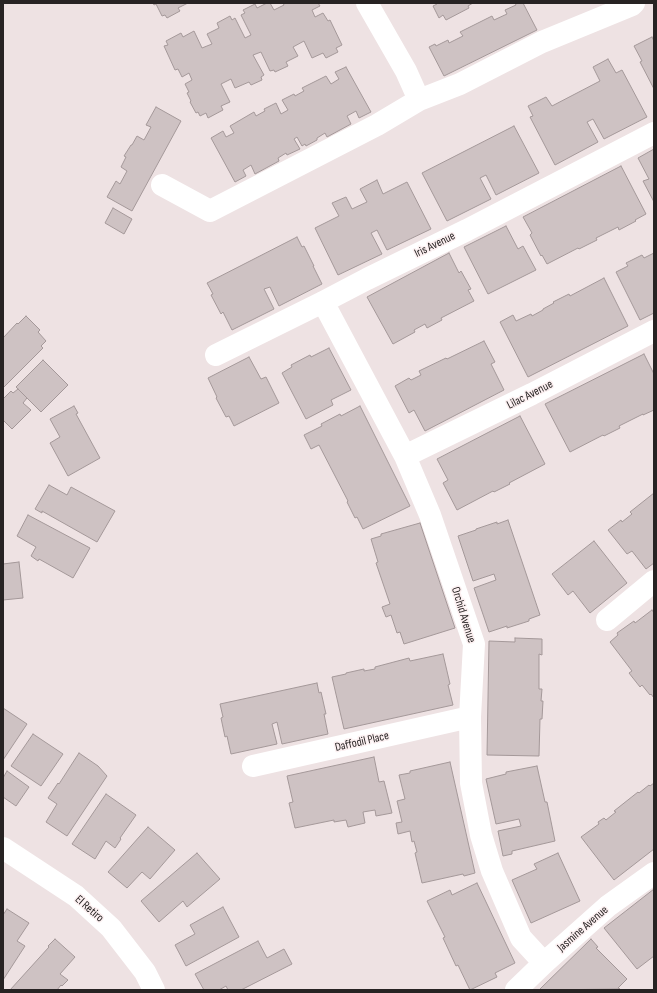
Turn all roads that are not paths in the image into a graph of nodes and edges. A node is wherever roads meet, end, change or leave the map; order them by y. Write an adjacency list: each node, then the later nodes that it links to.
1 (367, 3): 3 (street)
2 (634, 3): 3 (street)
3 (419, 100): 5 (street)
4 (654, 133): 6 (street, Iris Avenue)
5 (162, 185)
6 (323, 302): 8 (street, Iris Avenue); 9 (street, Orchid Avenue)
7 (654, 331): 9 (street, Lilac Avenue)
8 (216, 355)
9 (404, 456): 12 (street, Orchid Avenue)
10 (653, 584): 11 (street)
11 (607, 620)
12 (470, 717): 13 (street, Daffodil Place); 16 (street, Orchid Avenue)
13 (253, 766)
14 (3, 848): 17 (street, El Retiro)
15 (654, 873): 16 (street, Jasmine Avenue)
16 (544, 963): 18 (street, Jasmine Avenue)
17 (154, 990)
18 (516, 990)

